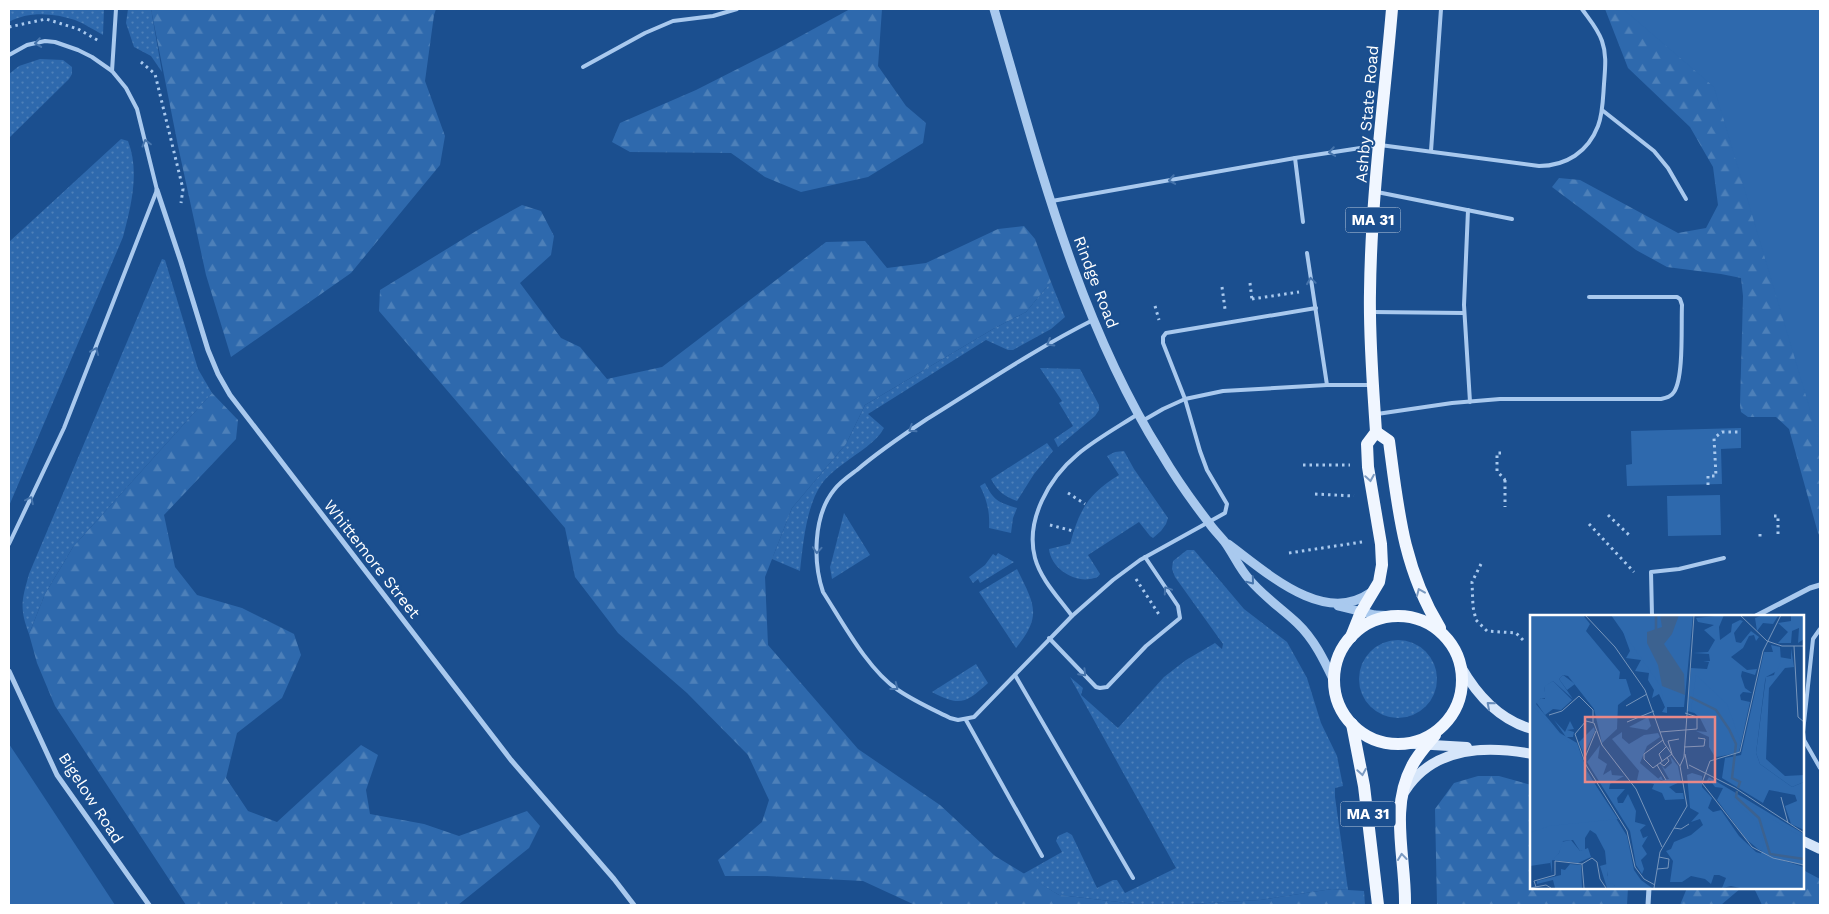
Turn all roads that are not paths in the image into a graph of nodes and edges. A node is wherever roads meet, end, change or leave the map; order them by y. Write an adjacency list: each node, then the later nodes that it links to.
1 (116, 9): 9 (lane)
2 (737, 9): 8 (lane)
3 (994, 9): 17 (street, Rindge Road)
4 (1392, 9): 11 (main road, Ashby State Road / MA 31)
5 (1441, 9): 12 (lane)
6 (1582, 9): 10 (lane)
7 (9, 55): 9 (lane, one-way to 7)
8 (582, 67)
9 (112, 71): 14 (lane, one-way to 9)
10 (1602, 110): 12 (lane); 16 (lane)
11 (1380, 144): 12 (lane); 13 (lane, one-way to 13); 15 (main road, Ashby State Road / MA 31)
12 (1431, 151)
13 (1295, 158): 17 (lane, one-way to 17); 20 (lane)
14 (157, 190): 36 (lane, one-way to 14); 75 (street, Whittemore Street)
15 (1376, 192): 18 (lane); 24 (main road, Ashby State Road / MA 31)
16 (1686, 199)
17 (1052, 201): 26 (street, Rindge Road)
18 (1468, 210): 19 (lane); 25 (lane)
19 (1512, 219)
20 (1304, 222)
21 (1307, 253): 23 (lane, one-way to 21)
22 (1589, 297): 30 (lane)
23 (1316, 308): 27 (lane); 29 (lane)
24 (1370, 312): 25 (lane); 28 (main road, Ashby State Road / MA 31)
25 (1464, 313): 30 (lane)
26 (1093, 320): 32 (street, Rindge Road); 57 (lane, one-way to 57)
27 (1327, 384): 28 (lane); 29 (lane)
28 (1372, 385): 31 (main road, Ashby State Road / MA 31)
29 (1185, 399): 32 (lane); 34 (lane)
30 (1470, 402): 31 (lane)
31 (1375, 414): 33 (main road, Ashby State Road / MA 31)
32 (1140, 418): 34 (street, Rindge Road); 45 (lane)
33 (1376, 432): 40 (main road, Ashby State Road / MA 31, one-way to 40); 48 (main road, one-way to 33)
34 (1208, 523): 35 (street, Rindge Road); 37 (lane)
35 (1224, 541): 41 (street, Rindge Road); 56 (street, Rindge Road, one-way to 56)
36 (9, 544)
37 (1145, 557): 45 (lane); 50 (lane, one-way to 37)
38 (1724, 558): 43 (lane)
39 (1820, 585): 44 (street)
40 (1374, 591): 41 (street, Rindge Road); 42 (main road, Ashby State Road / MA 31)
41 (1321, 601): 42 (street, Rindge Road)
42 (1361, 612): 46 (street, Rindge Road); 49 (main road, Ashby State Road / MA 31)
43 (1652, 615)
44 (1758, 615)
45 (1072, 616): 50 (lane)
46 (1397, 616): 48 (main road); 49 (main road)
47 (1820, 629): 53 (lane)
48 (1444, 634): 51 (main road)
49 (1351, 636): 56 (main road, MA 31)
50 (1049, 638): 55 (lane)
51 (1461, 667): 59 (main road); 61 (main road, one-way to 51)
52 (1804, 669): 53 (lane)
53 (1810, 670): 60 (lane)
54 (9, 671): 74 (street, Bigelow Road)
55 (1015, 675): 57 (lane); 72 (lane)
56 (1334, 681): 58 (main road, MA 31)
57 (966, 720): 71 (lane)
58 (1352, 724): 63 (main road); 76 (main road, MA 31, one-way to 76)
59 (1444, 725): 63 (main road); 64 (main road)
60 (1804, 727)
61 (1530, 728)
62 (1804, 739): 67 (lane)
63 (1398, 744): 64 (main road)
64 (1427, 745): 65 (main road); 68 (main road)
65 (1498, 749): 66 (main road); 68 (main road)
66 (1530, 754)
67 (1820, 768)
68 (1403, 794): 77 (main road, one-way to 68)
69 (1804, 841): 70 (main road)
70 (1820, 849)
71 (1042, 856)
72 (1134, 878)
73 (1649, 889): 78 (street)
74 (149, 905)
75 (634, 905)
76 (1378, 905)
77 (1405, 905)
78 (1648, 905)

